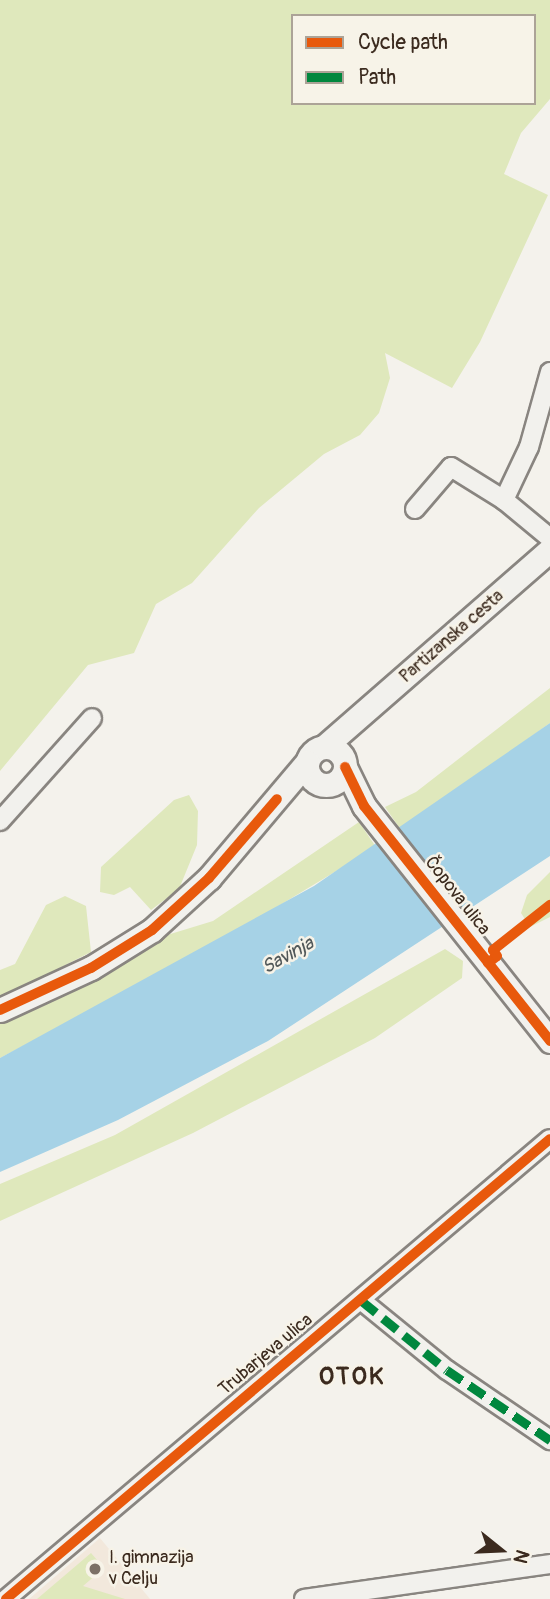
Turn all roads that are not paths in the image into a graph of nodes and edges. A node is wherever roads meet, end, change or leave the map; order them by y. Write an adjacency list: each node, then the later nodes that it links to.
1 (550, 372): 2 (street)
2 (504, 500): 3 (street); 4 (street)
3 (415, 509)
4 (550, 538)
5 (550, 551): 7 (street, Partizanska cesta)
6 (92, 718): 8 (street)
7 (328, 766): 9 (street); 10 (street, Čopova ulica)
8 (0, 821)
9 (0, 1010)
10 (550, 1041)
11 (550, 1139): 12 (street, Trubarjeva ulica)
12 (362, 1301): 13 (street); 15 (street, Trubarjeva ulica)
13 (550, 1440)
14 (550, 1564): 16 (street)
15 (6, 1599)
16 (304, 1599)

